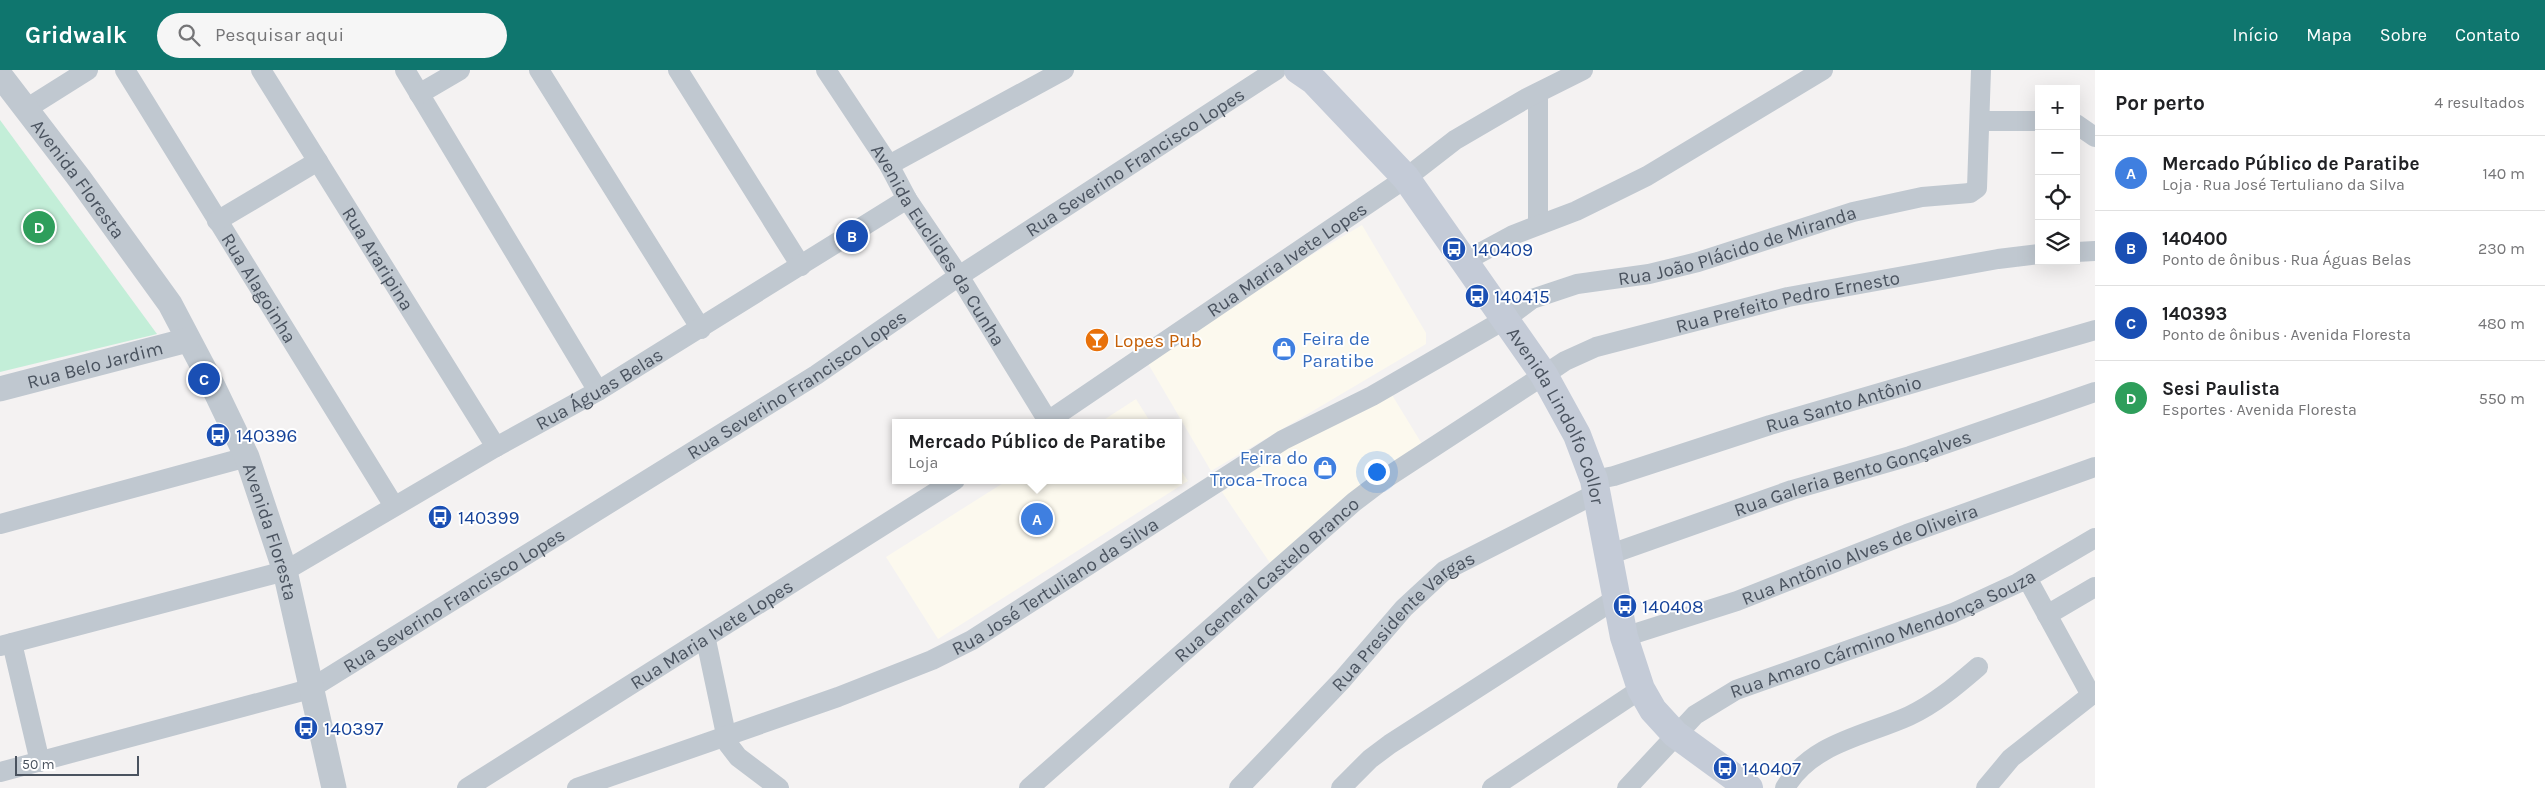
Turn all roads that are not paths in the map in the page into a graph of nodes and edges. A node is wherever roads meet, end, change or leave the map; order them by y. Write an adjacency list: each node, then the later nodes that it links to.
1 (88, 70): 18 (street)
2 (125, 70): 27 (street, Rua Alagoinha)
3 (262, 70): 23 (street, Rua Araripina)
4 (404, 70): 17 (street)
5 (460, 70): 17 (street)
6 (539, 70): 36 (street)
7 (678, 70): 33 (street)
8 (1064, 70): 24 (street)
9 (1276, 70): 34 (street, Rua Severino Francisco Lopes)
10 (1583, 70): 16 (street, Rua Maria Ivete Lopes)
11 (1823, 70): 28 (street)
12 (1981, 70): 19 (street)
13 (835, 73): 24 (street, Avenida Euclides da Cunha)
14 (1311, 74): 25 (main road, Avenida Lindolfo Collor)
15 (0, 76): 18 (street, Avenida Floresta)
16 (1538, 93): 25 (street, Rua Maria Ivete Lopes); 28 (street)
17 (420, 94): 41 (street)
18 (26, 109): 38 (street, Avenida Floresta)
19 (1981, 121): 20 (street); 35 (street, Rua João Plácido de Miranda)
20 (2035, 121)
21 (2080, 127): 22 (street)
22 (2095, 137)
23 (318, 161): 27 (street); 45 (street, Rua Araripina)
24 (889, 165): 26 (street, Avenida Euclides da Cunha)
25 (1406, 178): 32 (main road, Avenida Lindolfo Collor); 44 (street, Rua Maria Ivete Lopes)
26 (907, 199): 33 (street, Rua Águas Belas); 34 (street, Avenida Euclides da Cunha)
27 (217, 221): 50 (street, Rua Alagoinha)
28 (1538, 225): 32 (street)
29 (2095, 251): 30 (street)
30 (2080, 252)
31 (2035, 255): 39 (street, Rua Prefeito Pedro Ernesto)
32 (1465, 261): 35 (main road, Avenida Lindolfo Collor)
33 (801, 266): 36 (street, Rua Águas Belas)
34 (958, 276): 43 (street, Avenida Euclides da Cunha); 63 (street, Rua Severino Francisco Lopes)
35 (1504, 320): 39 (main road, Avenida Lindolfo Collor); 67 (street, Rua José Tertuliano da Silva)
36 (701, 329): 41 (street, Rua Águas Belas)
37 (2095, 330): 49 (street, Rua Santo Antônio)
38 (188, 340): 40 (street, Rua Belo Jardim); 46 (street, Avenida Floresta)
39 (1544, 375): 49 (main road, Avenida Lindolfo Collor); 74 (street, Rua General Castelo Branco)
40 (0, 389)
41 (598, 391): 45 (street, Rua Águas Belas)
42 (2095, 392): 53 (street, Rua Galeria Bento Gonçalves)
43 (1044, 419)
44 (1050, 419)
45 (496, 447): 50 (street, Rua Águas Belas)
46 (247, 458): 51 (street); 54 (street, Avenida Floresta)
47 (2095, 466): 59 (street, Rua Antônio Alves de Oliveira)
48 (949, 484): 60 (street, Rua Maria Ivete Lopes)
49 (1596, 486): 53 (main road, Avenida Lindolfo Collor); 75 (street, Rua Presidente Vargas)
50 (394, 506): 54 (street, Rua Águas Belas)
51 (0, 524)
52 (2095, 538): 55 (street, Rua Amaro Cármino Mendonça Souza)
53 (1608, 555): 57 (main road, Avenida Lindolfo Collor)
54 (285, 571): 61 (street, Rua Águas Belas); 63 (street, Avenida Floresta)
55 (2026, 578): 58 (street); 66 (street, Rua Amaro Cármino Mendonça Souza)
56 (2095, 587): 58 (street)
57 (1617, 598): 59 (main road, Avenida Lindolfo Collor); 76 (street)
58 (2047, 615): 65 (street)
59 (1624, 637): 64 (main road, Avenida Lindolfo Collor)
60 (706, 640): 67 (street); 71 (street, Rua Maria Ivete Lopes)
61 (6, 645): 68 (street)
62 (1978, 667): 80 (street)
63 (310, 689): 68 (street, Rua Severino Francisco Lopes); 70 (street, Avenida Floresta)
64 (1641, 689): 66 (main road, Avenida Lindolfo Collor); 77 (street)
65 (2093, 694): 81 (street)
66 (1675, 734): 78 (street, Rua Amaro Cármino Mendonça Souza); 79 (main road, Avenida Lindolfo Collor)
67 (725, 736): 72 (street, Rua José Tertuliano da Silva); 73 (street)
68 (40, 762): 69 (street, Rua Severino Francisco Lopes)
69 (0, 772)
70 (334, 788)
71 (467, 788)
72 (582, 788)
73 (779, 788)
74 (1030, 788)
75 (1239, 788)
76 (1341, 788)
77 (1492, 788)
78 (1627, 788)
79 (1749, 788)
80 (1785, 788)
81 (1986, 788)

